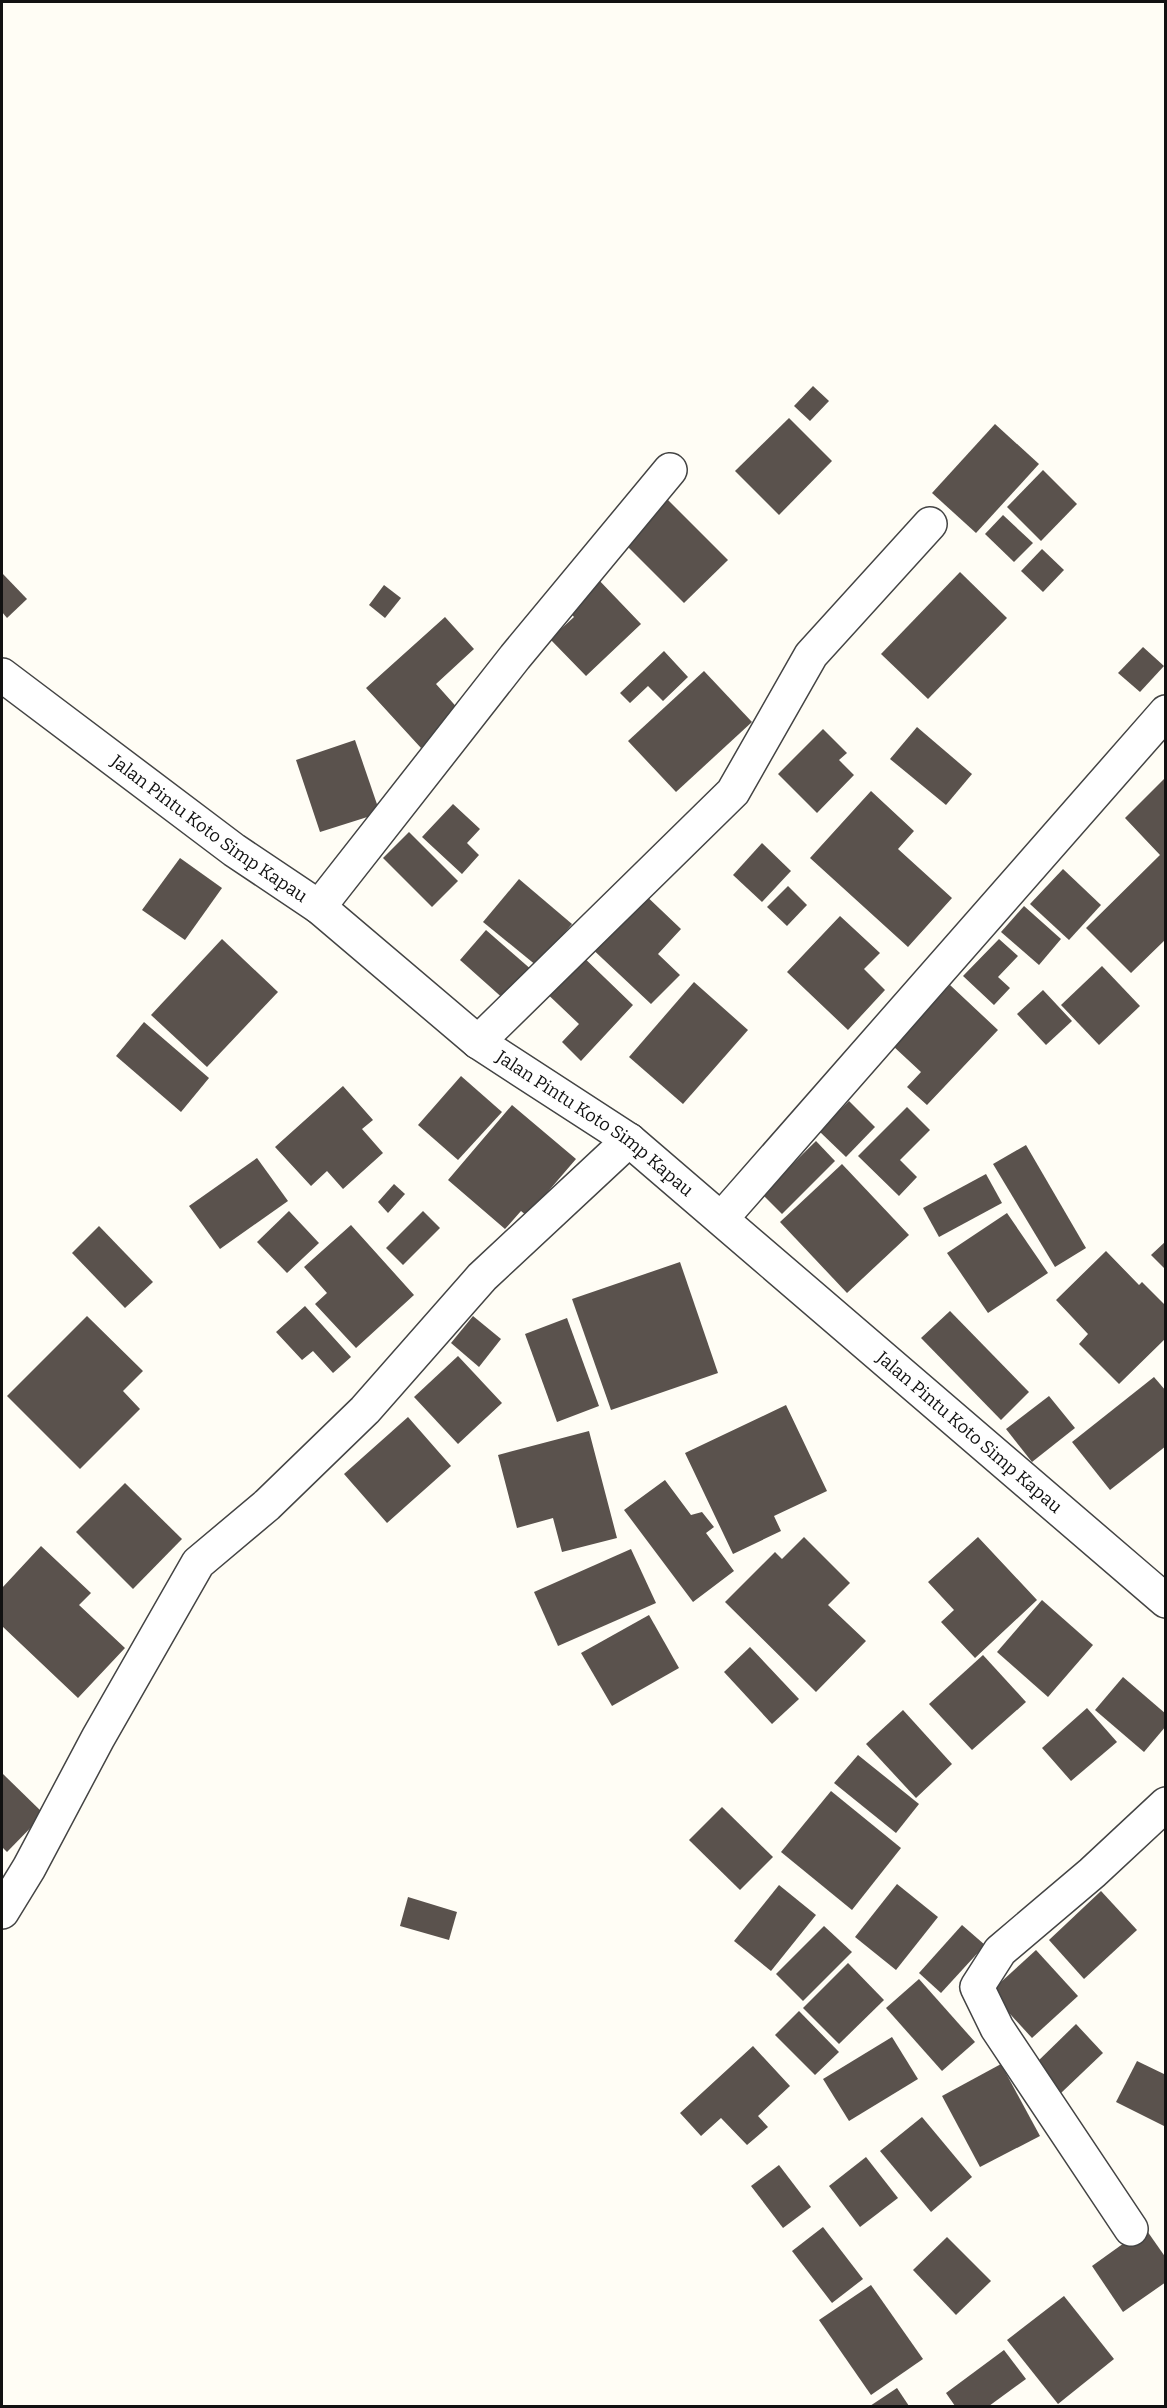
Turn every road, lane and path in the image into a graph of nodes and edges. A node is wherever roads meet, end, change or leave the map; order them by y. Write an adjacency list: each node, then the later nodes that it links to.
1 (670, 470): 5 (street)
2 (930, 524): 6 (street)
3 (2, 675): 5 (street, Jalan Pintu Koto Simp Kapau)
4 (1166, 712): 8 (street)
5 (319, 907): 6 (street, Jalan Pintu Koto Simp Kapau)
6 (478, 1042): 7 (street, Jalan Pintu Koto Simp Kapau)
7 (629, 1140): 8 (street, Jalan Pintu Koto Simp Kapau); 11 (street)
8 (722, 1218): 9 (street, Jalan Pintu Koto Simp Kapau)
9 (1166, 1601)
10 (1166, 1804): 12 (street)
11 (2, 1912)
12 (1131, 2229)

